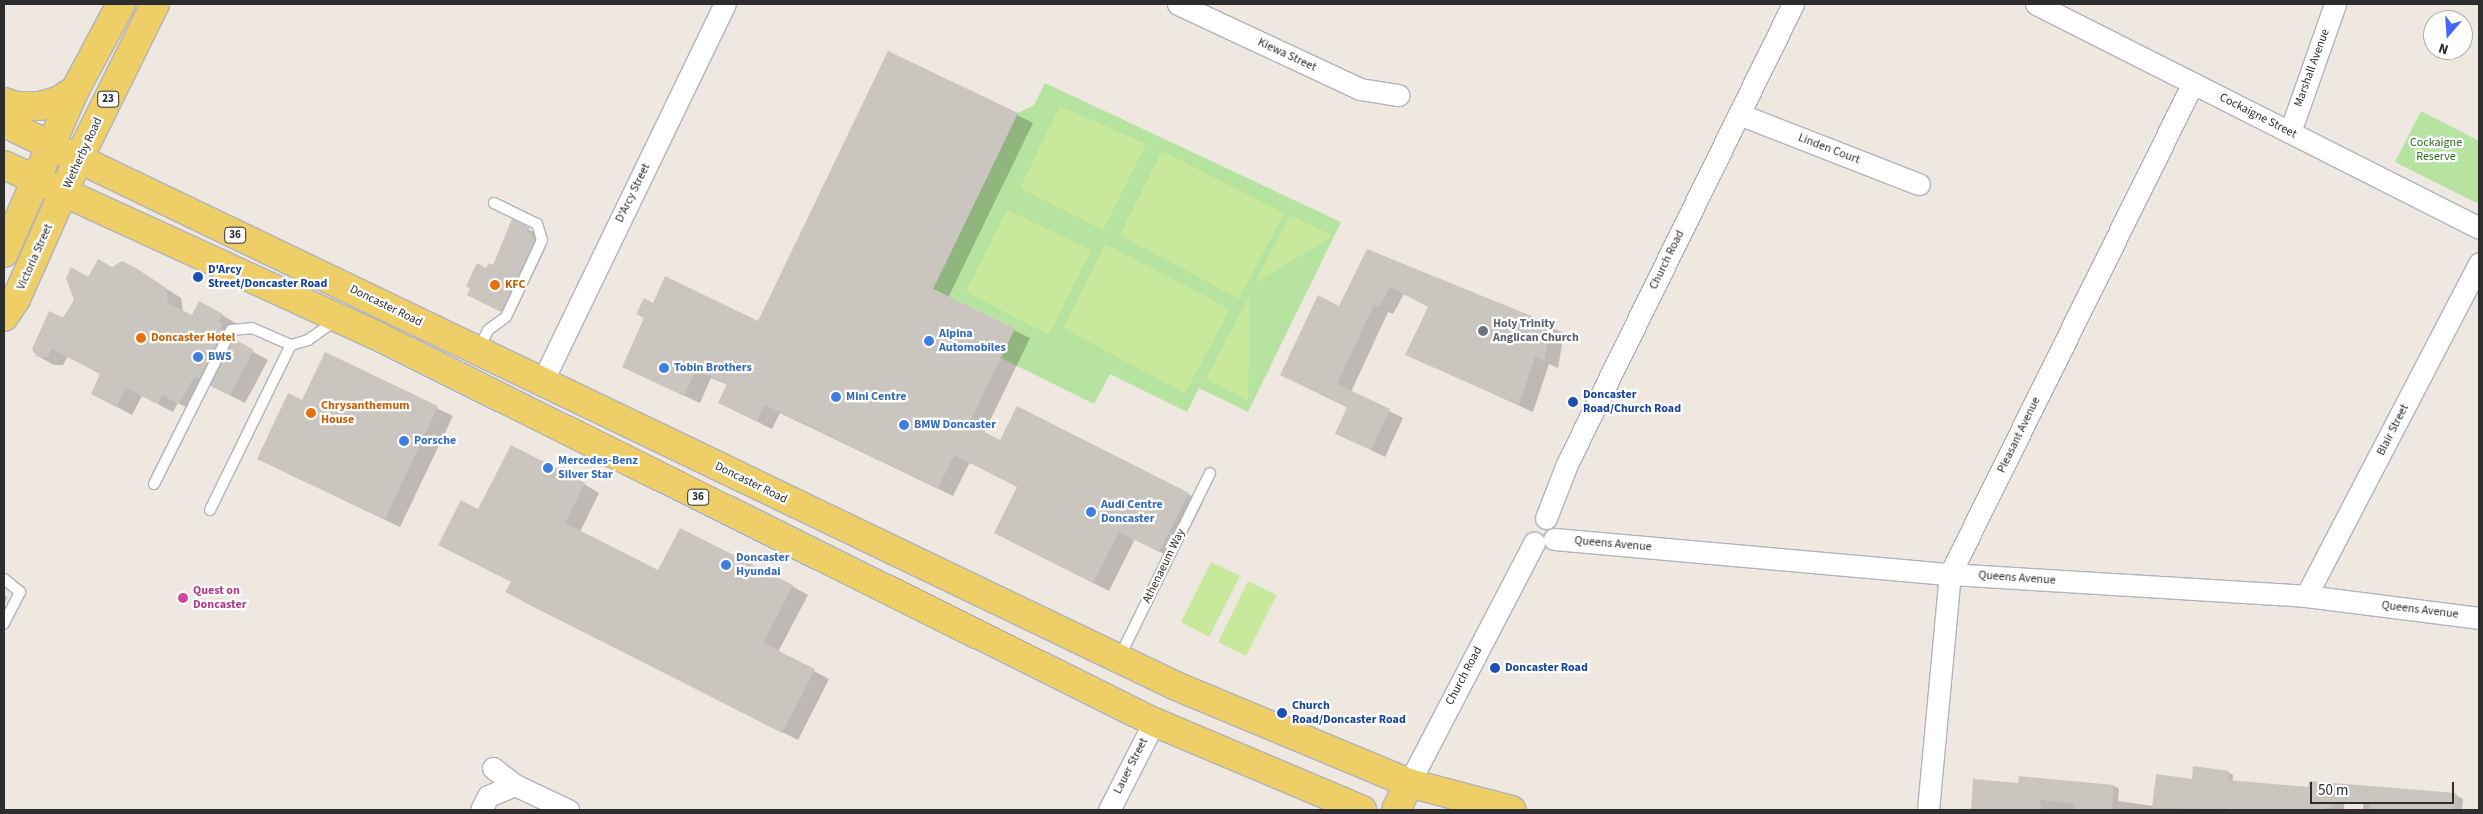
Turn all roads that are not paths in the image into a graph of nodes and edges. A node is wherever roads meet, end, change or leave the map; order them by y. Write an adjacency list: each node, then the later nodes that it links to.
1 (121, 4): 9 (main road)
2 (155, 4): 16 (main road, Wetherby Road / 23)
3 (724, 4): 31 (street, D'Arcy Street)
4 (1178, 4): 10 (street, Kiewa Street)
5 (1793, 4): 12 (street, Church Road)
6 (2335, 4): 14 (street, Marshall Avenue)
7 (2045, 6): 8 (street, Cockaigne Street)
8 (2193, 83): 14 (street, Cockaigne Street); 36 (street, Pleasant Avenue)
9 (75, 90): 11 (main road); 15 (main road)
10 (1399, 94)
11 (4, 102)
12 (1739, 114): 19 (street, Linden Court); 35 (street, Church Road)
13 (4, 123): 15 (main road, Doncaster Road / 36)
14 (2290, 132): 22 (street, Cockaigne Street)
15 (49, 146): 16 (main road, Doncaster Road / 36); 18 (main road)
16 (78, 160): 20 (main road, Wetherby Road / 23); 25 (main road, Doncaster Road / 36)
17 (4, 165): 18 (main road, 36)
18 (35, 182): 20 (main road, 36); 23 (main road)
19 (1919, 184)
20 (64, 195): 26 (main road, Victoria Street); 27 (main road, 36)
21 (494, 203): 30 (lane)
22 (2479, 228)
23 (4, 253)
24 (2479, 263): 39 (street, Blair Street)
25 (384, 305): 28 (main road); 30 (main road, Doncaster Road / 36)
26 (4, 317)
27 (338, 318): 28 (main road, 36); 29 (lane)
28 (370, 333): 40 (main road, 36)
29 (291, 345): 33 (lane); 34 (lane)
30 (478, 350): 31 (main road, Doncaster Road / 36)
31 (542, 382): 38 (main road, Doncaster Road / 36)
32 (1210, 473): 43 (lane, Athenaeum Way)
33 (154, 484)
34 (210, 510)
35 (1544, 541): 36 (street, Queens Avenue); 46 (street, Church Road)
36 (1950, 574): 39 (street, Queens Avenue); 54 (street, Pleasant Avenue)
37 (4, 579): 42 (lane)
38 (957, 582): 40 (main road); 43 (main road, Doncaster Road / 36)
39 (2306, 596): 41 (street, Queens Avenue)
40 (939, 618): 44 (main road, 36)
41 (2479, 618)
42 (4, 624)
43 (1118, 659): 46 (main road, Doncaster Road / 36)
44 (1154, 722): 50 (street, Lauer Street); 51 (main road, 36)
45 (492, 768): 47 (street)
46 (1409, 783): 52 (main road, Church Road); 53 (main road, Doncaster Road / 36)
47 (515, 785): 48 (street); 49 (street)
48 (481, 810)
49 (568, 810)
50 (1109, 810)
51 (1362, 810)
52 (1396, 810)
53 (1511, 810)
54 (1928, 810)

